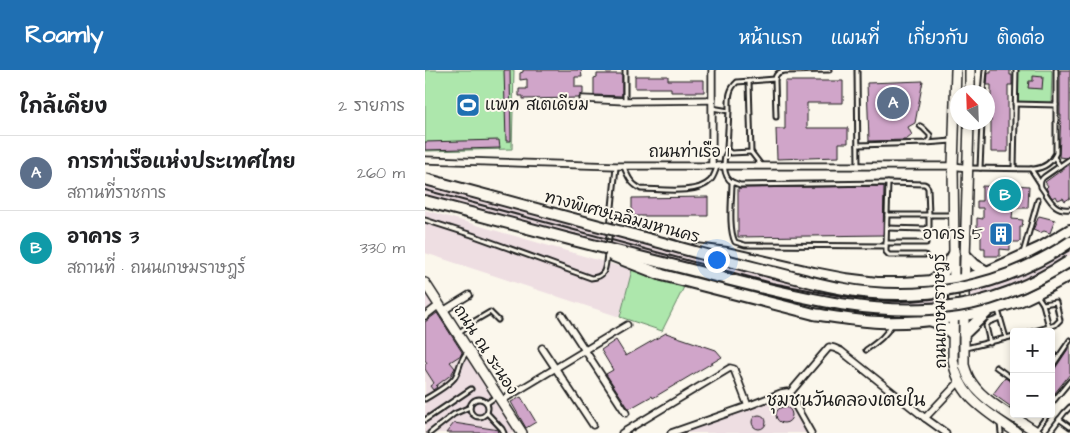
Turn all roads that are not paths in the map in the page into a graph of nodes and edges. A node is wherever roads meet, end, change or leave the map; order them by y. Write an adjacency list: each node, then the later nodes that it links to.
1 (625, 70): 15 (lane)
2 (712, 70): 16 (street)
3 (829, 70): 10 (lane)
4 (857, 70): 29 (lane)
5 (956, 70): 26 (street, ถนนเกษมราษฎร์)
6 (970, 70): 12 (street)
7 (985, 70): 13 (lane)
8 (1016, 70): 17 (lane)
9 (1056, 70): 18 (lane)
10 (775, 79): 11 (lane); 21 (lane)
11 (749, 81): 20 (lane); 31 (lane)
12 (969, 85)
13 (984, 85)
14 (583, 99): 15 (street)
15 (625, 100): 16 (street)
16 (712, 100): 19 (street)
17 (1015, 104): 18 (lane); 44 (lane)
18 (1056, 105): 32 (lane)
19 (712, 108): 20 (lane); 35 (street)
20 (729, 111): 30 (lane)
21 (776, 117)
22 (920, 126): 28 (lane)
23 (969, 130): 42 (street, ถนนเกษมราษฎร์)
24 (981, 130): 43 (lane)
25 (914, 138): 27 (lane)
26 (954, 141): 28 (lane); 40 (street, ถนนเกษมราษฎร์)
27 (914, 143): 28 (lane); 29 (lane)
28 (925, 143)
29 (858, 144): 39 (lane)
30 (728, 151): 31 (lane); 35 (lane)
31 (751, 152): 38 (lane)
32 (1054, 157): 41 (lane); 45 (lane)
33 (1070, 159): 41 (lane)
34 (425, 160): 36 (street, ถนนท่าเรือ 1)
35 (718, 165): 37 (street, ถนนท่าเรือ 1); 37 (lane); 38 (street, ถนนท่าเรือ 1); 47 (lane)
36 (616, 166): 37 (street, ถนนท่าเรือ 1); 56 (lane)
37 (624, 166)
38 (761, 166): 39 (street, ถนนท่าเรือ 1)
39 (858, 166): 40 (street, ถนนท่าเรือ 1)
40 (953, 166): 42 (street, ถนนท่าเรือ 1); 55 (street, ถนนเกษมราษฎร์)
41 (1060, 166): 49 (lane)
42 (968, 168): 43 (lane); 66 (street, ถนนเกษมราษฎร์)
43 (979, 168): 44 (lane)
44 (1014, 168): 45 (lane)
45 (1031, 169): 49 (lane)
46 (425, 179): 62 (highway, ทางพิเศษเฉลิมมหานคร, bridge)
47 (732, 182): 48 (lane); 63 (lane)
48 (888, 183): 53 (lane); 54 (lane)
49 (1041, 183): 52 (lane)
50 (1038, 200): 67 (lane)
51 (425, 201): 59 (highway, ทางพิเศษเฉลิมมหานคร)
52 (1070, 209)
53 (887, 215): 54 (lane); 57 (lane)
54 (929, 215): 55 (lane); 57 (lane)
55 (954, 215): 64 (street, ถนนเกษมราษฎร์)
56 (425, 220)
57 (887, 228): 63 (lane)
58 (1070, 230): 67 (highway)
59 (573, 240): 68 (highway, ทางพิเศษเฉลิมมหานคร, bridge); 86 (highway, bridge)
60 (1070, 242): 62 (highway, ทางพิเศษเฉลิมมหานคร, bridge)
61 (925, 243): 63 (lane)
62 (666, 244): 73 (highway, bridge)
63 (886, 245): 65 (lane)
64 (954, 254): 72 (street, ถนนเกษมราษฎร์); 73 (highway)
65 (925, 256)
66 (966, 256): 69 (highway); 71 (street, ถนนเกษมราษฎร์)
67 (1022, 256): 69 (highway)
68 (1070, 262)
69 (987, 272): 71 (highway)
70 (1070, 275): 75 (highway)
71 (965, 279): 72 (highway); 81 (street, ถนนเกษมราษฎร์)
72 (954, 280): 73 (highway); 81 (street, ถนนเกษมราษฎร์)
73 (931, 282)
74 (425, 283): 78 (street, ถนน ณ ระนอง)
75 (1036, 293): 77 (lane); 79 (highway)
76 (469, 295): 78 (street)
77 (1043, 304): 88 (lane); 88 (lane)
78 (441, 308): 82 (street); 90 (street, ถนน ณ ระนอง)
79 (993, 309): 81 (highway); 83 (lane); 92 (highway)
80 (562, 315): 101 (street)
81 (959, 315): 85 (highway); 91 (street, ถนนเกษมราษฎร์); 92 (street, ถนนเกษมราษฎร์)
82 (425, 316)
83 (1000, 318): 94 (lane); 96 (lane)
84 (498, 320): 90 (lane)
85 (930, 320): 86 (highway); 91 (highway)
86 (893, 322): 99 (lane)
87 (627, 325): 101 (street)
88 (1049, 327): 89 (lane)
89 (1045, 328)
90 (457, 334): 100 (street, ถนน ณ ระนอง)
91 (953, 334): 107 (street, ถนนเกษมราษฎร์)
92 (964, 334): 98 (street, ถนนเกษมราษฎร์)
93 (1010, 337): 94 (lane)
94 (1007, 338): 96 (lane)
95 (1070, 340): 102 (lane)
96 (990, 343): 98 (lane)
97 (542, 348): 104 (street)
98 (963, 349): 117 (street, ถนนเกษมราษฎร์)
99 (866, 350)
100 (469, 351): 110 (lane); 111 (street, ถนน ณ ระนอง)
101 (585, 351): 104 (street); 119 (street)
102 (1055, 362)
103 (996, 367): 105 (lane)
104 (555, 369): 111 (street); 126 (street)
105 (1010, 377)
106 (1070, 381): 112 (lane)
107 (959, 382): 120 (street); 125 (street, ถนนเกษมราษฎร์)
108 (471, 389): 124 (lane)
109 (789, 394): 114 (street); 120 (street); 134 (street)
110 (426, 397)
111 (499, 399): 113 (lane); 131 (street, ถนน ณ ระนอง)
112 (1055, 401)
113 (487, 403): 115 (lane); 118 (lane)
114 (748, 406): 132 (street); 133 (street)
115 (471, 407): 118 (lane); 129 (lane)
116 (1070, 407): 123 (lane)
117 (1010, 412)
118 (487, 413): 130 (lane)
119 (626, 414)
120 (925, 418): 135 (street)
121 (1020, 418): 128 (street, ถนนเกษมราษฎร์)
122 (1046, 418): 128 (lane)
123 (1059, 419): 127 (lane); 138 (lane)
124 (425, 420)
125 (1000, 421): 136 (lane); 137 (street, ถนนเกษมราษฎร์)
126 (593, 425)
127 (1070, 427)
128 (1037, 432)
129 (430, 433)
130 (504, 433)
131 (522, 433)
132 (622, 433)
133 (671, 433)
134 (811, 433)
135 (946, 433)
136 (1001, 433)
137 (1017, 433)
138 (1049, 433)

